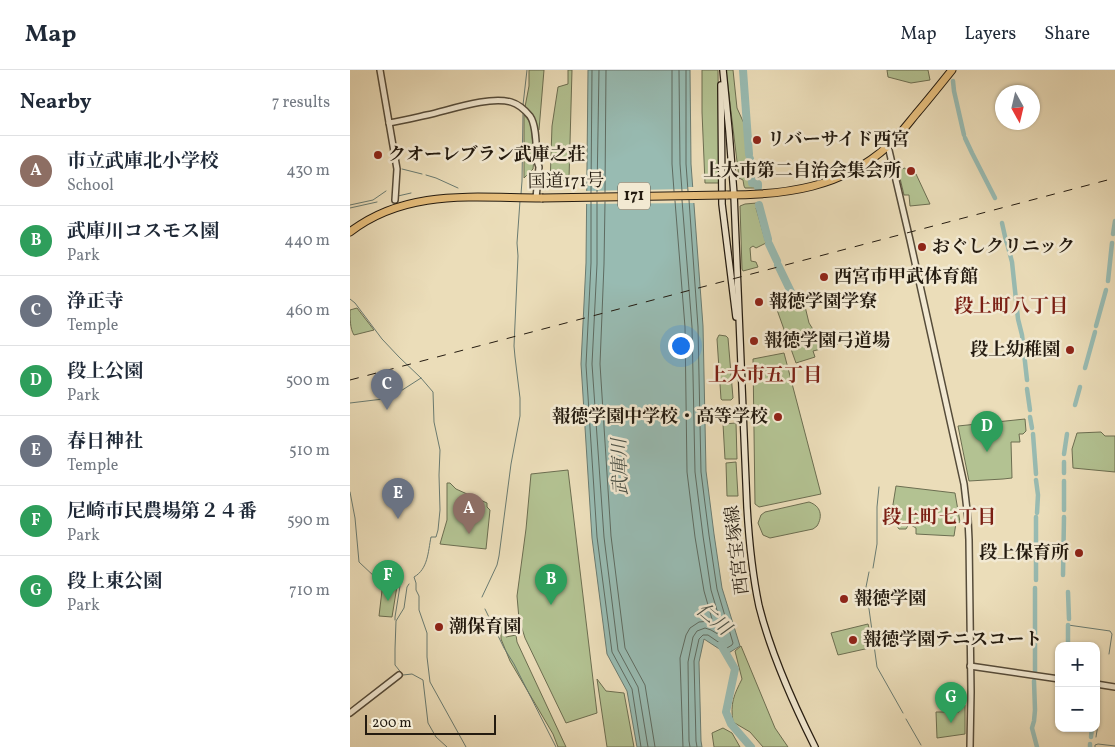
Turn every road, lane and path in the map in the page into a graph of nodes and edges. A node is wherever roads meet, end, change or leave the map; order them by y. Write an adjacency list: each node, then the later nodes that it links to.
1 (380, 70): 4 (street)
2 (722, 70): 6 (main road, 西宮宝塚線); 10 (main road, 西宮宝塚線)
3 (952, 70): 5 (highway, 国道171号 / 171)
4 (389, 123): 7 (street); 8 (street)
5 (888, 146): 6 (highway, 国道171号 / 171); 11 (street)
6 (734, 195): 7 (highway, 国道171号 / 171, bridge); 10 (main road, 西宮宝塚線)
7 (539, 198): 9 (highway, 国道171号 / 171)
8 (395, 200)
9 (350, 232)
10 (739, 338): 17 (main road, 西宮宝塚線)
11 (970, 666): 13 (street); 18 (street)
12 (400, 675): 16 (street)
13 (1055, 678)
14 (1100, 685): 15 (street)
15 (1115, 687)
16 (350, 713)
17 (815, 747)
18 (970, 747)

